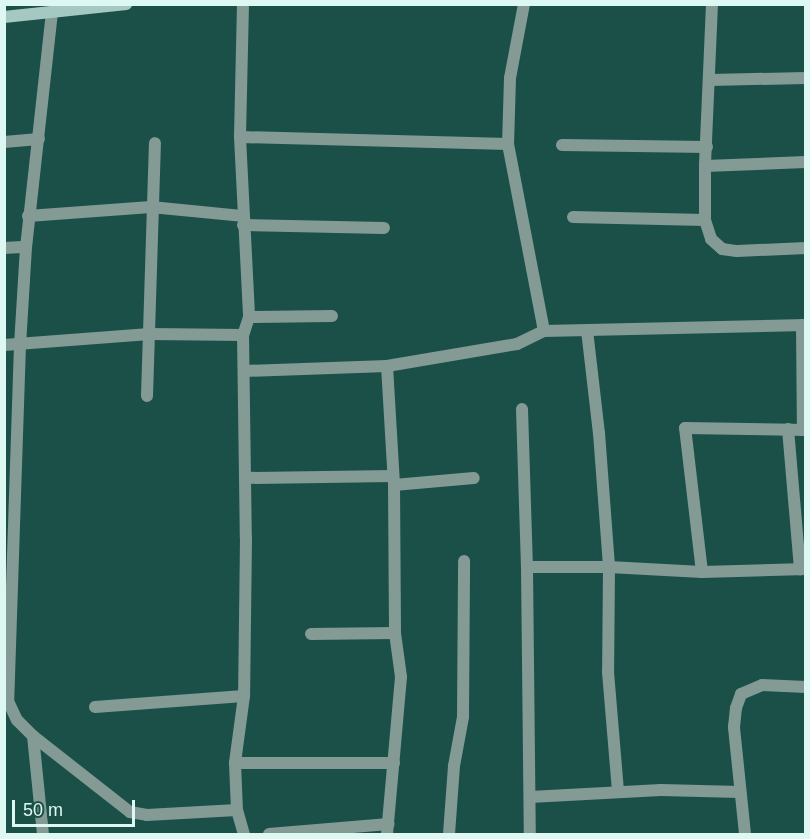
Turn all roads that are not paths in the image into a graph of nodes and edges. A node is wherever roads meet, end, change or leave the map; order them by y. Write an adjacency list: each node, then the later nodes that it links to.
1 (126, 4): 5 (street)
2 (243, 4): 9 (street)
3 (524, 4): 13 (street)
4 (712, 4): 8 (street)
5 (52, 12): 6 (street); 10 (street)
6 (4, 17)
7 (806, 78): 8 (street)
8 (710, 80): 15 (street)
9 (240, 137): 13 (street); 21 (street)
10 (39, 139): 11 (street); 19 (street)
11 (4, 142)
12 (155, 143): 18 (street)
13 (508, 144): 31 (street)
14 (562, 145): 15 (street)
15 (707, 147): 17 (street)
16 (806, 162): 17 (street)
17 (705, 166): 22 (street)
18 (151, 207): 19 (street); 21 (street); 32 (street)
19 (28, 216): 24 (street)
20 (573, 217): 22 (street)
21 (243, 220): 23 (street); 28 (street)
22 (705, 220): 26 (street)
23 (384, 228)
24 (26, 247): 25 (street); 35 (street)
25 (4, 248)
26 (806, 248)
27 (333, 316): 28 (street)
28 (249, 317): 33 (street)
29 (804, 325): 30 (street); 41 (street)
30 (586, 330): 31 (street); 50 (street)
31 (544, 331): 36 (street)
32 (150, 334): 33 (street); 35 (street); 38 (street)
33 (243, 335): 37 (street)
34 (4, 345): 35 (street)
35 (20, 345): 43 (street)
36 (387, 366): 37 (street); 46 (street)
37 (246, 371): 44 (street)
38 (147, 396)
39 (522, 409): 49 (street)
40 (788, 429): 41 (street); 51 (street); 52 (street)
41 (804, 430)
42 (4, 437): 43 (street)
43 (18, 437): 47 (street)
44 (246, 478): 46 (street); 58 (street)
45 (474, 478): 46 (street)
46 (394, 480): 54 (street)
47 (10, 525): 53 (street)
48 (464, 561): 71 (street)
49 (527, 567): 50 (street); 65 (street)
50 (609, 567): 52 (street); 63 (street)
51 (803, 569): 52 (street)
52 (702, 572)
53 (9, 581): 56 (street)
54 (395, 633): 55 (street); 62 (street)
55 (311, 634)
56 (7, 674): 60 (street)
57 (806, 687): 64 (street)
58 (244, 696): 59 (street); 61 (street)
59 (95, 707)
60 (33, 736): 66 (street); 68 (street)
61 (235, 763): 62 (street); 66 (street)
62 (394, 763): 67 (street)
63 (618, 792): 64 (street); 65 (street)
64 (740, 792): 73 (street)
65 (530, 797): 72 (street)
66 (237, 810): 69 (street)
67 (388, 829): 70 (street)
68 (43, 834)
69 (244, 834)
70 (269, 834)
71 (449, 834)
72 (530, 834)
73 (745, 834)

